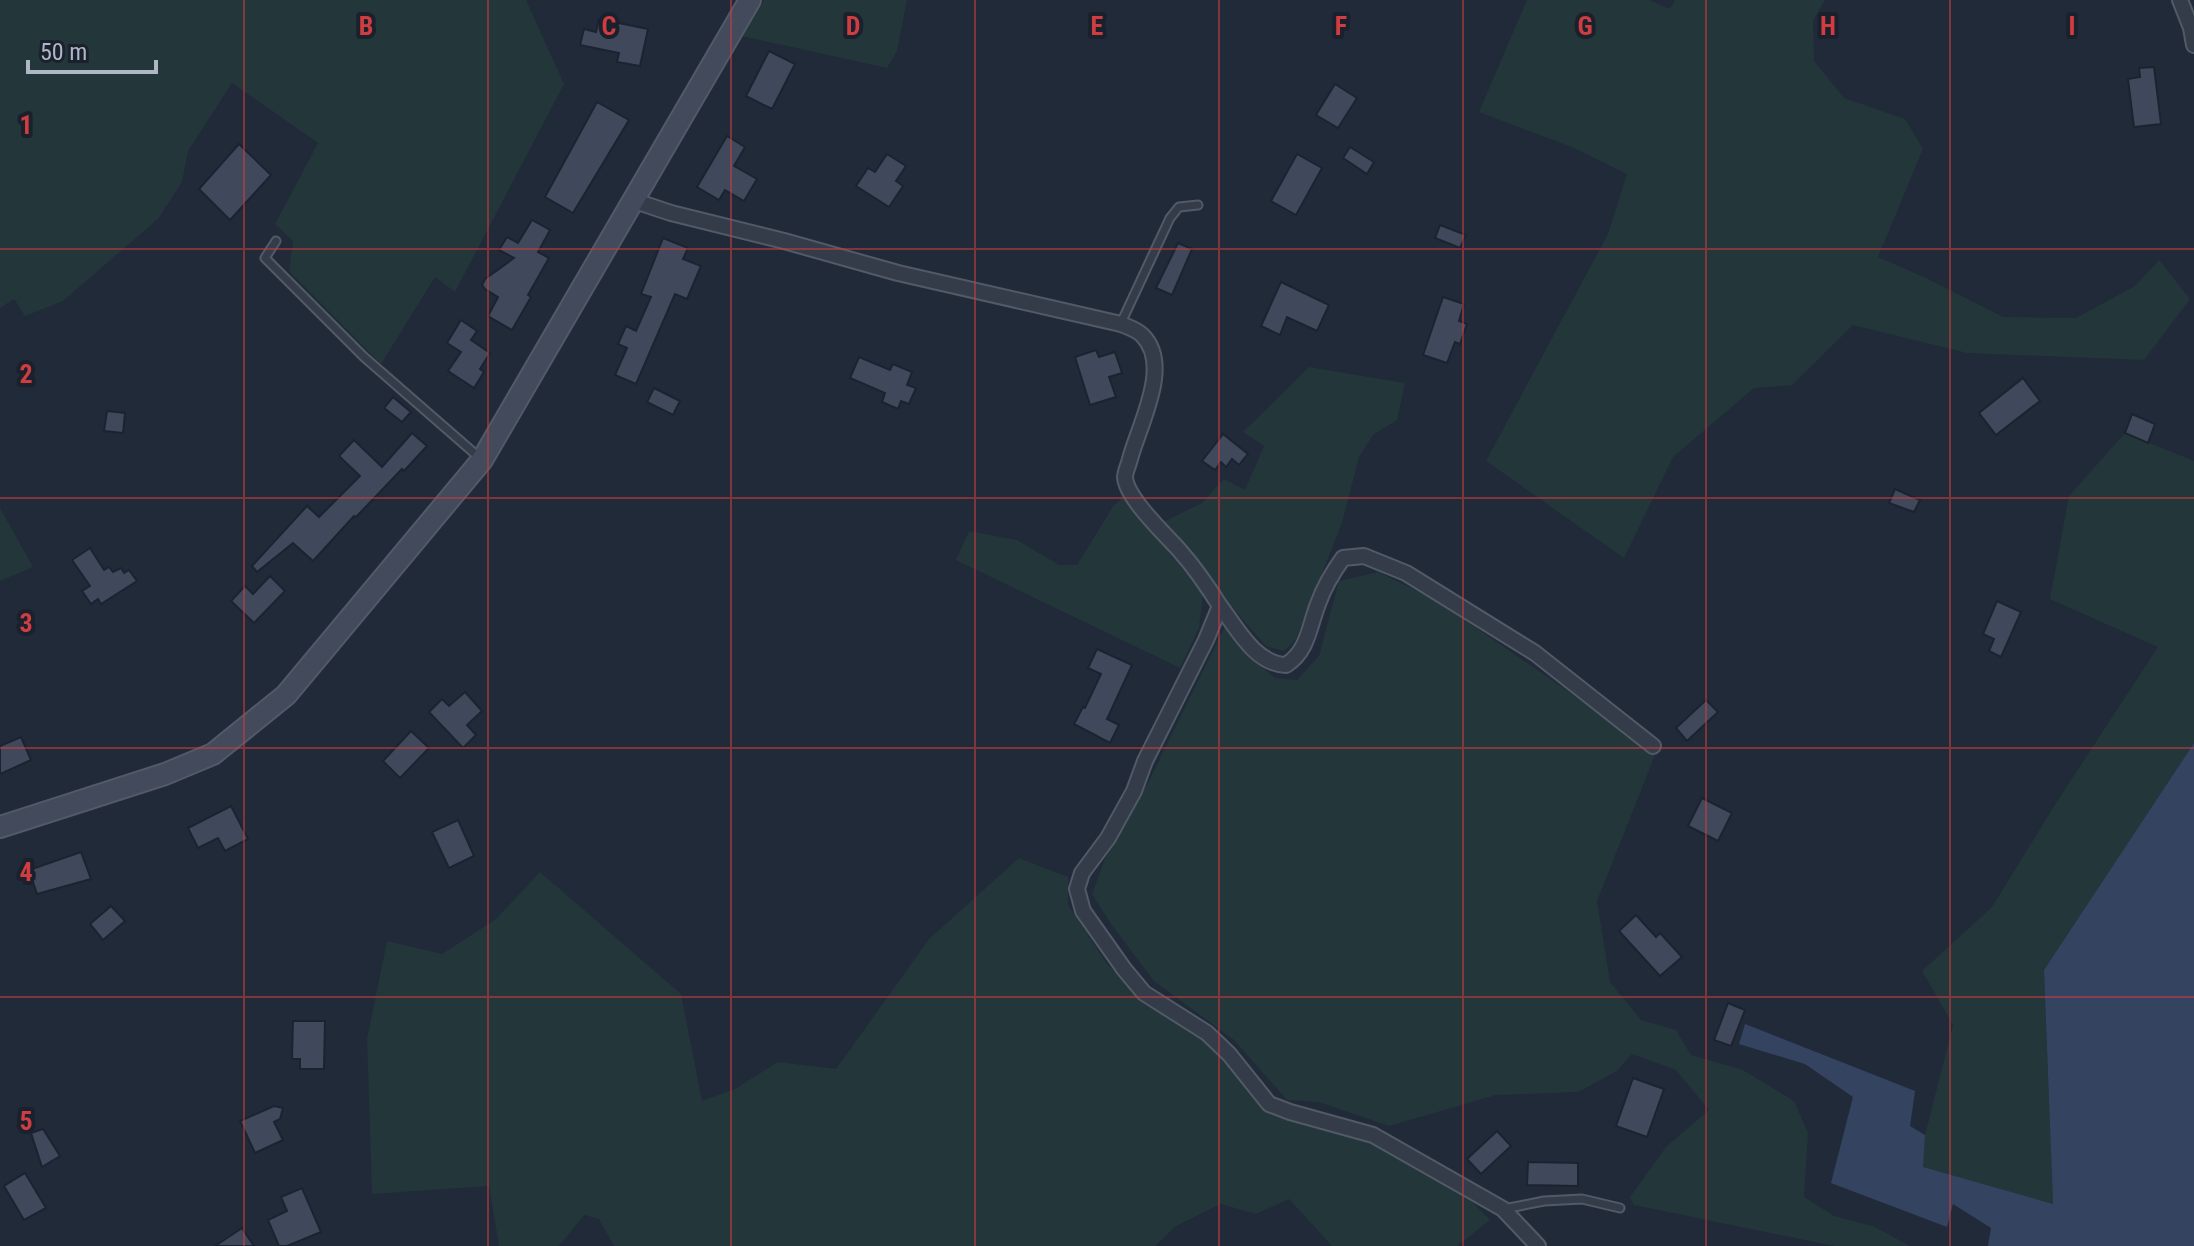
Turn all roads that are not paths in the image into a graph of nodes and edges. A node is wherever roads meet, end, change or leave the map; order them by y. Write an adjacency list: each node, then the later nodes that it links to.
1 (750, 0): 4 (street)
2 (2180, 0): 3 (street)
3 (2194, 45)
4 (635, 201): 7 (street); 8 (street)
5 (1198, 205): 7 (lane)
6 (276, 241): 8 (lane)
7 (1121, 324): 9 (street)
8 (482, 460): 11 (street)
9 (1220, 606): 10 (street); 13 (street)
10 (1653, 746)
11 (0, 827)
12 (1620, 1208): 13 (lane)
13 (1503, 1209): 14 (street)
14 (1538, 1246)

